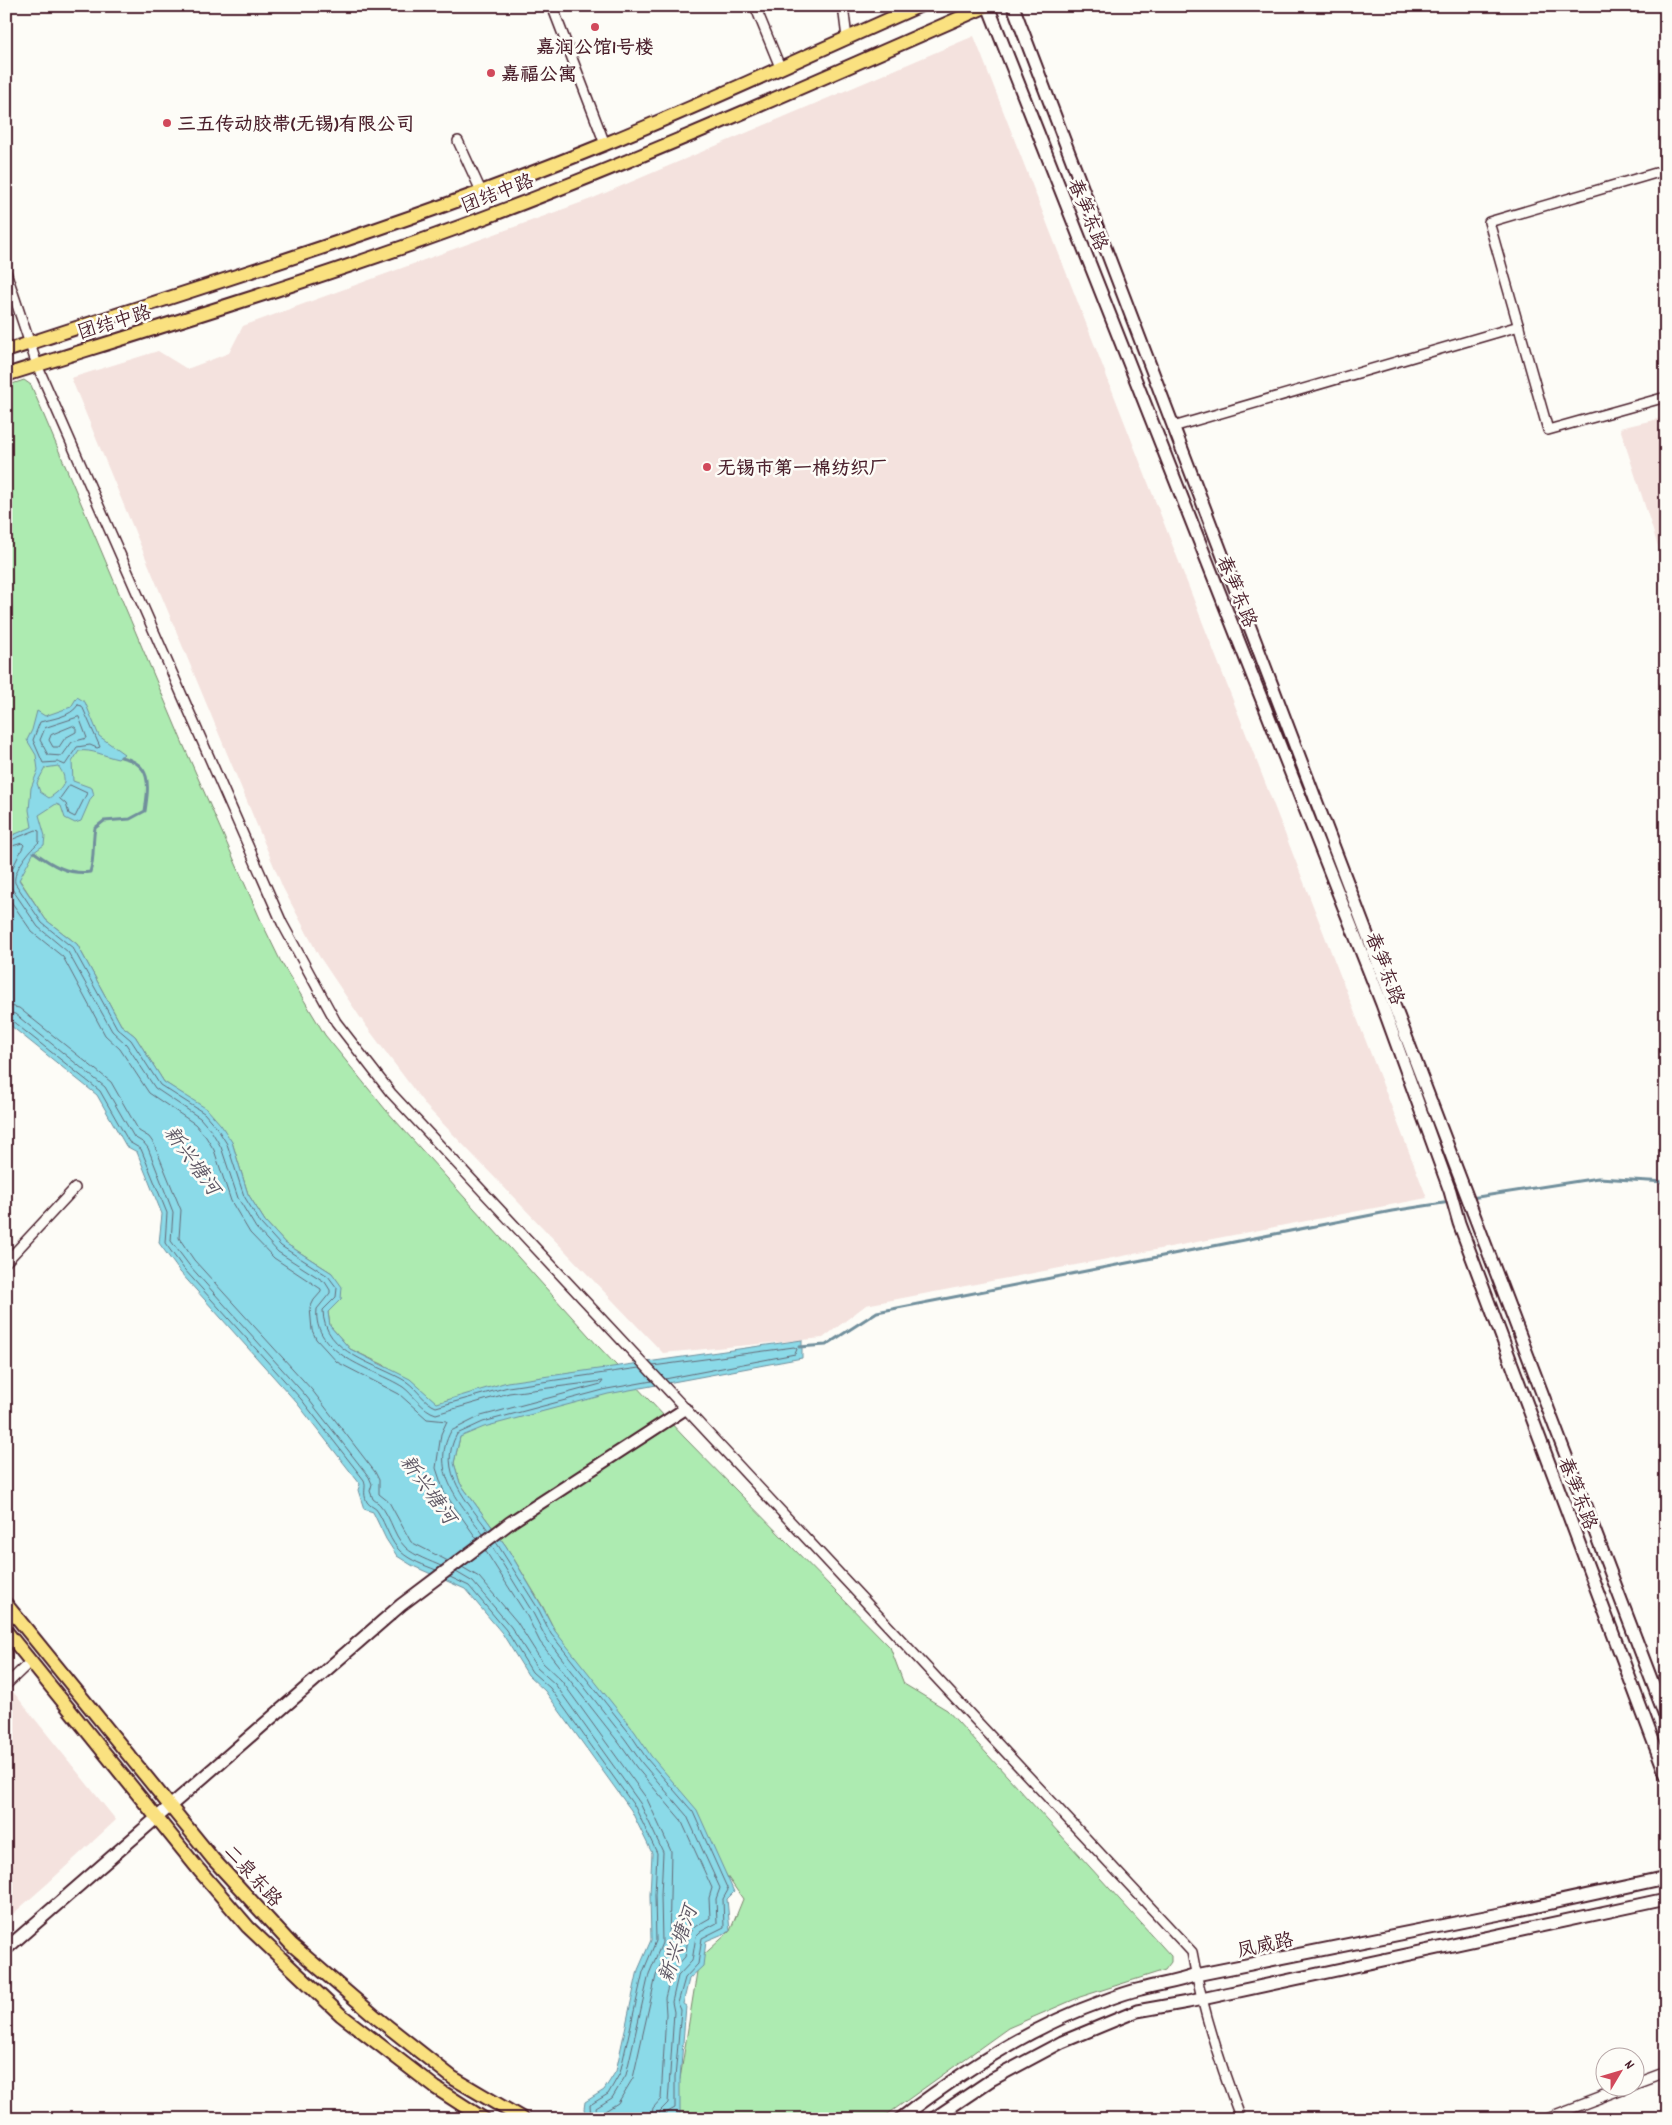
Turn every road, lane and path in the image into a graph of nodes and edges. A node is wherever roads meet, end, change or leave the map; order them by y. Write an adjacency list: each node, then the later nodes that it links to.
1 (552, 6): 10 (street)
2 (755, 6): 8 (street)
3 (843, 6): 7 (street)
4 (919, 6): 7 (main road, 团结中路)
5 (988, 6): 17 (main road, 团结中路); 29 (main road, 春笋东路)
6 (1013, 6): 20 (main road, 春笋东路)
7 (848, 38): 8 (main road, 团结中路)
8 (780, 67): 10 (main road, 团结中路)
9 (458, 141): 12 (street)
10 (605, 144): 12 (main road, 团结中路)
11 (1666, 170): 14 (street)
12 (482, 191): 15 (main road, 团结中路)
13 (6, 272): 15 (street)
14 (1519, 326): 19 (street); 20 (street)
15 (30, 344): 16 (main road, 团结中路); 17 (street)
16 (6, 351)
17 (37, 365): 18 (main road, 团结中路); 23 (street)
18 (6, 375)
19 (1666, 397)
20 (1173, 427): 28 (main road, 春笋东路)
21 (75, 1188): 22 (street)
22 (6, 1262)
23 (685, 1409): 30 (main road); 35 (street)
24 (6, 1604): 30 (main road, 二泉东路)
25 (6, 1631): 26 (main road, 二泉东路)
26 (31, 1661): 27 (street); 31 (main road, 二泉东路)
27 (6, 1685)
28 (1666, 1718)
29 (1666, 1775)
30 (169, 1806): 31 (main road); 41 (main road, 二泉东路)
31 (157, 1818): 34 (main road); 40 (main road, 二泉东路)
32 (1666, 1878): 35 (main road, 凤威路)
33 (1666, 1899): 36 (main road, 凤威路)
34 (6, 1949)
35 (1196, 1975): 36 (street); 42 (main road, 凤威路)
36 (1202, 1998): 43 (main road, 凤威路); 44 (street)
37 (1666, 2072): 38 (street)
38 (1644, 2080)
39 (1600, 2098): 45 (street)
40 (484, 2119)
41 (523, 2119)
42 (900, 2119)
43 (933, 2119)
44 (1241, 2119)
45 (1544, 2119)

